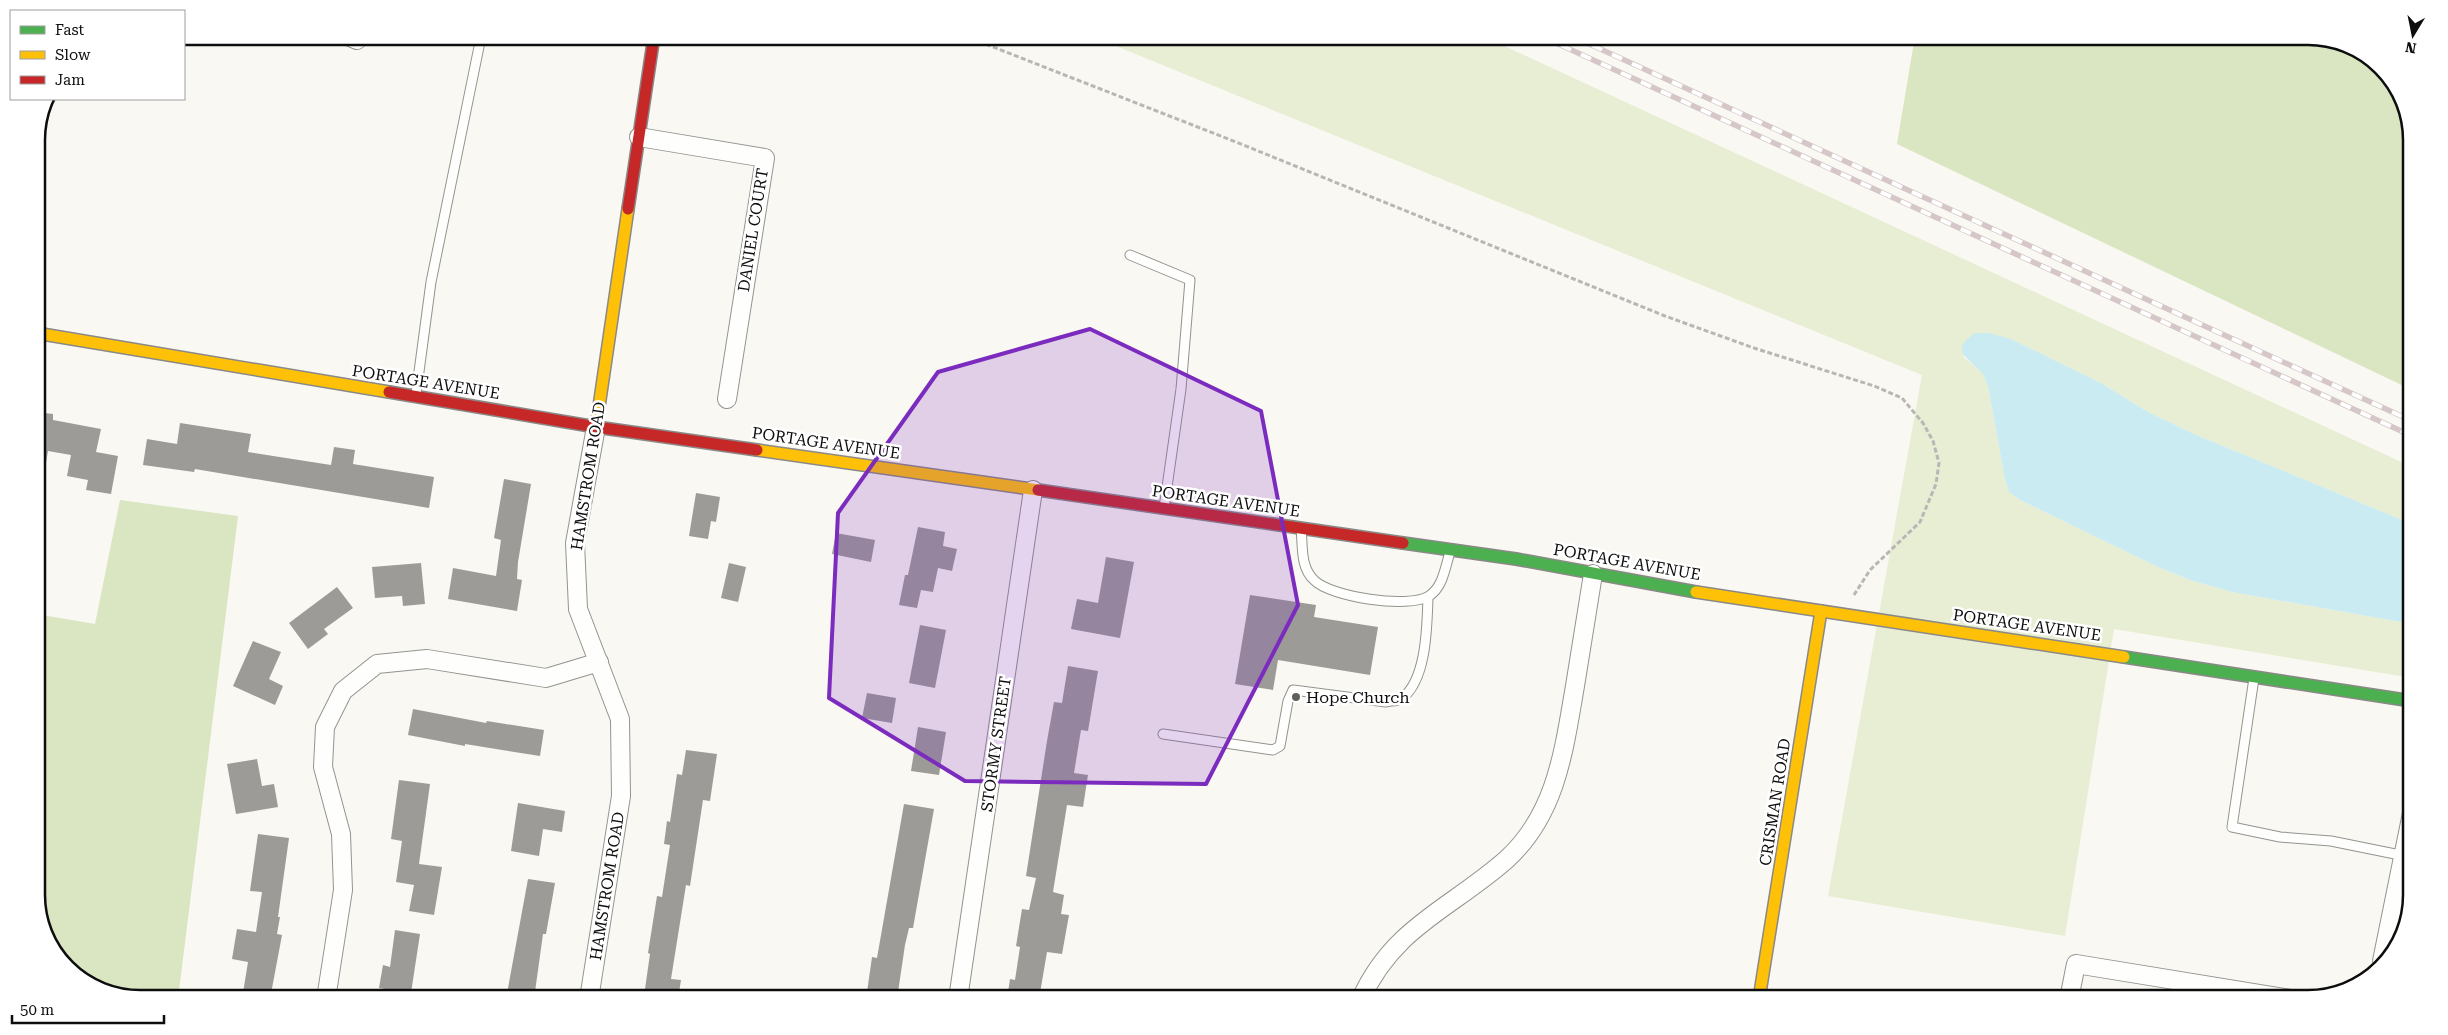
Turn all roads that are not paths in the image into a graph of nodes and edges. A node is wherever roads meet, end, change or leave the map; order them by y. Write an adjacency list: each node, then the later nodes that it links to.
1 (479, 45): 6 (lane)
2 (653, 45): 3 (street, HAMSTROM ROAD)
3 (638, 137): 7 (street, DANIEL COURT); 8 (street, HAMSTROM ROAD)
4 (1130, 255): 10 (lane)
5 (45, 335): 6 (street, PORTAGE AVENUE)
6 (416, 397): 8 (street, PORTAGE AVENUE)
7 (727, 399)
8 (596, 427): 9 (street, PORTAGE AVENUE); 16 (street, HAMSTROM ROAD)
9 (1034, 490): 10 (street, PORTAGE AVENUE); 25 (street, STORMY STREET)
10 (1164, 508): 11 (street, PORTAGE AVENUE)
11 (1301, 528): 12 (street, PORTAGE AVENUE); 14 (lane)
12 (1450, 550): 13 (street, PORTAGE AVENUE); 14 (lane)
13 (1593, 574): 15 (street, PORTAGE AVENUE); 26 (street)
14 (1428, 597): 19 (lane)
15 (1821, 611): 17 (street, PORTAGE AVENUE); 27 (street, CRISMAN ROAD)
16 (599, 662): 23 (street); 24 (street, HAMSTROM ROAD)
17 (2255, 675): 18 (street, PORTAGE AVENUE); 20 (lane)
18 (2403, 700)
19 (1163, 734)
20 (2403, 856)
21 (2403, 874): 22 (street)
22 (2384, 952)
23 (327, 990)
24 (590, 990)
25 (959, 990)
26 (1366, 990)
27 (1760, 990)
28 (2072, 990): 29 (street)
29 (2236, 990)

